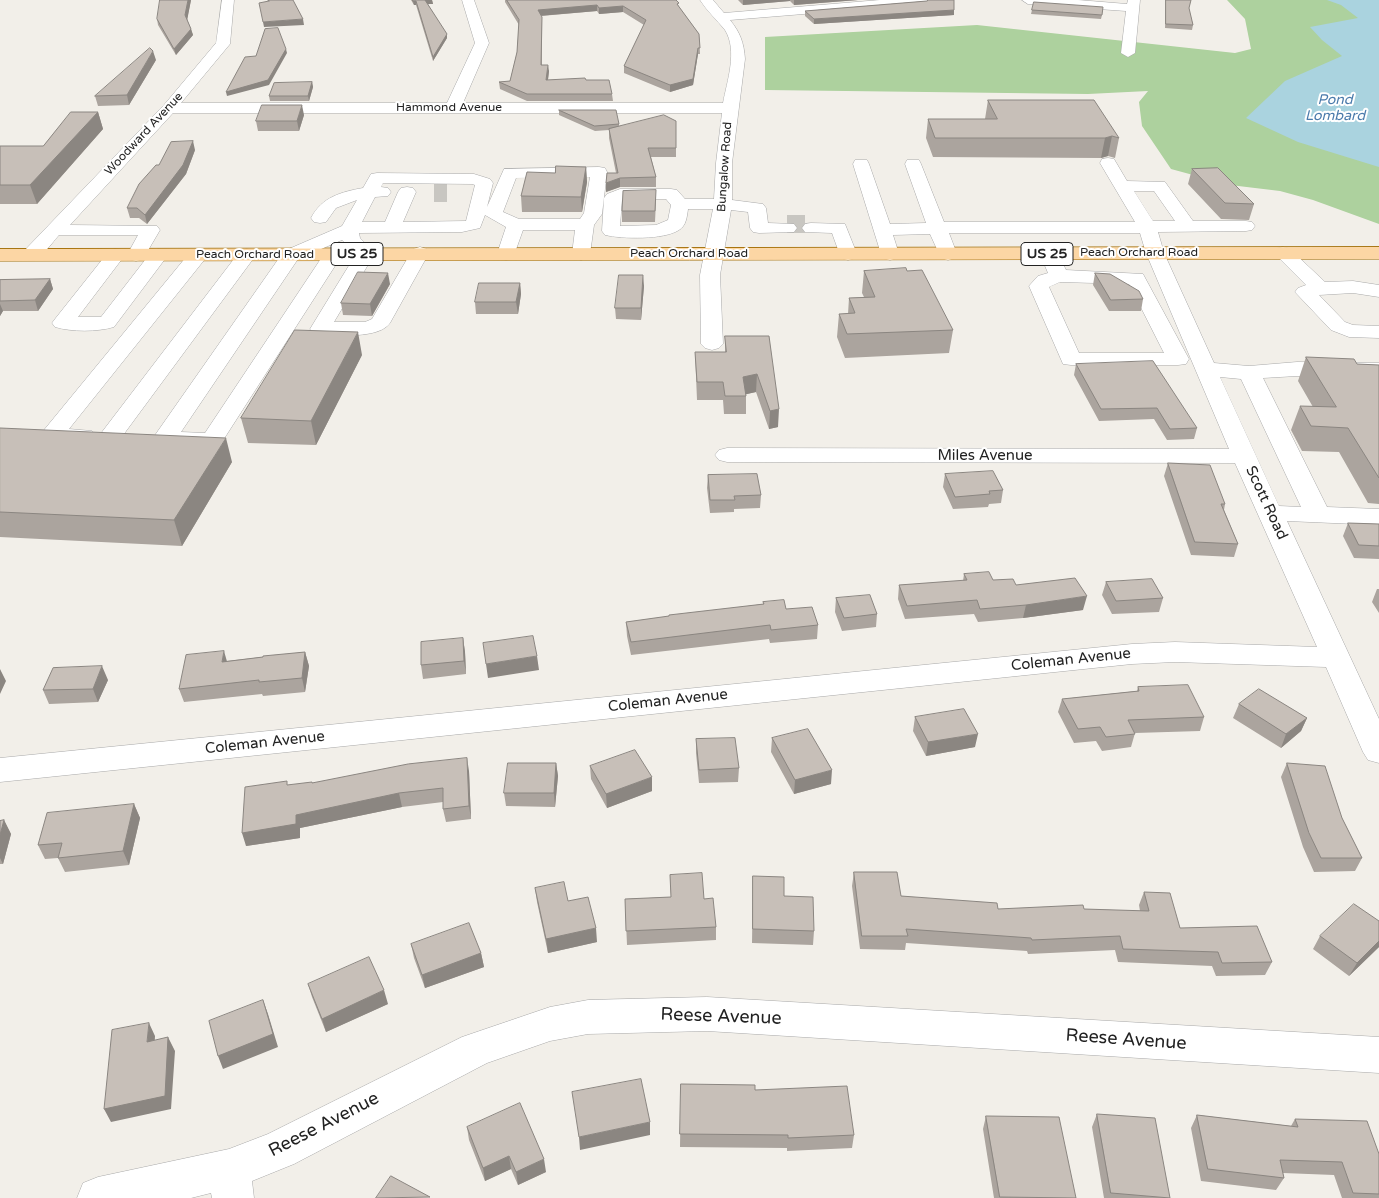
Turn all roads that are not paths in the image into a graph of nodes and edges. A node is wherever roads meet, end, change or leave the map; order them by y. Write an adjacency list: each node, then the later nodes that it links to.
1 (228, 0): 9 (street, Woodward Avenue)
2 (468, 0): 10 (street)
3 (706, 0): 7 (street, Bungalow Road)
4 (926, 0): 7 (street)
5 (1028, 0): 6 (street)
6 (1134, 4): 8 (street)
7 (720, 17): 11 (street, Bungalow Road)
8 (1128, 53)
9 (169, 108): 10 (street, Hammond Avenue); 33 (street, Woodward Avenue)
10 (453, 108): 11 (street, Hammond Avenue)
11 (730, 108): 21 (street, Bungalow Road)
12 (1108, 163): 16 (street, Scott Road)
13 (860, 164): 35 (street)
14 (913, 164): 31 (street)
15 (484, 186): 17 (street); 18 (street); 22 (street)
16 (1122, 186): 27 (street, Scott Road); 28 (street)
17 (439, 188): 19 (street); 22 (street)
18 (369, 192): 19 (street); 32 (street); 37 (street)
19 (407, 192): 30 (street)
20 (680, 204): 21 (street); 36 (street); 36 (street)
21 (723, 204): 25 (street); 46 (street, Bungalow Road)
22 (476, 215): 30 (street)
23 (585, 224): 24 (street); 24 (street); 44 (street)
24 (516, 225): 43 (street)
25 (788, 226)
26 (810, 226): 47 (street)
27 (1147, 226): 28 (street); 31 (street); 40 (street, Scott Road)
28 (1187, 226): 29 (street)
29 (1246, 226)
30 (391, 228): 32 (street)
31 (937, 228): 35 (street); 49 (street)
32 (349, 229): 37 (street); 38 (street)
33 (55, 230): 34 (street); 52 (street, Woodward Avenue)
34 (101, 230): 53 (street); 55 (street)
35 (883, 230): 48 (street)
36 (633, 231): 45 (street)
37 (326, 233): 38 (main road, Peach Orchard Road / US 25); 59 (main road, Peach Orchard Road / US 25); 66 (street)
38 (366, 253): 39 (main road, Peach Orchard Road / US 25); 65 (street)
39 (420, 253): 43 (main road, Peach Orchard Road / US 25); 65 (street)
40 (1155, 253): 41 (main road, Peach Orchard Road / US 25); 50 (main road, Peach Orchard Road / US 25); 64 (street, Scott Road)
41 (1283, 253): 42 (main road, Peach Orchard Road / US 25); 61 (street)
42 (1379, 253)
43 (506, 254): 44 (main road, Peach Orchard Road / US 25)
44 (581, 254): 45 (main road, Peach Orchard Road / US 25)
45 (630, 254): 46 (main road, Peach Orchard Road / US 25)
46 (714, 254): 47 (main road, Peach Orchard Road / US 25); 68 (street, Bungalow Road)
47 (848, 254): 48 (main road, Peach Orchard Road / US 25)
48 (890, 254): 49 (main road, Peach Orchard Road / US 25)
49 (948, 254): 50 (main road, Peach Orchard Road / US 25)
50 (1049, 254): 60 (street)
51 (0, 255): 52 (main road, Peach Orchard Road / US 25)
52 (31, 255): 53 (main road, Peach Orchard Road / US 25)
53 (78, 255): 54 (main road, Peach Orchard Road / US 25)
54 (116, 255): 55 (main road, Peach Orchard Road / US 25); 56 (street)
55 (136, 255): 56 (main road, Peach Orchard Road / US 25)
56 (159, 255): 57 (main road, Peach Orchard Road / US 25)
57 (198, 255): 58 (main road, Peach Orchard Road / US 25); 72 (street)
58 (247, 255): 59 (main road, Peach Orchard Road / US 25); 72 (street)
59 (291, 255): 73 (street)
60 (1059, 276): 63 (street); 63 (street)
61 (1321, 288): 62 (street); 67 (street)
62 (1379, 291)
63 (1162, 325): 64 (street)
64 (1187, 326): 69 (street, Scott Road)
65 (320, 329): 66 (street)
66 (283, 332): 73 (street)
67 (1379, 332)
68 (712, 344)
69 (1206, 370): 71 (street); 75 (street, Scott Road)
70 (1379, 370): 71 (street)
71 (1249, 372): 77 (street)
72 (110, 437): 73 (street)
73 (150, 438)
74 (727, 455): 75 (street, Miles Avenue)
75 (1244, 456): 76 (street, Scott Road)
76 (1270, 513): 77 (street); 79 (street, Scott Road)
77 (1318, 515): 78 (street)
78 (1379, 516)
79 (1337, 658): 80 (street, Scott Road); 81 (street, Coleman Avenue)
80 (1379, 752)
81 (0, 770)
82 (1379, 1055): 83 (street, Reese Avenue)
83 (231, 1183): 84 (street, Reese Avenue)
84 (98, 1198)

